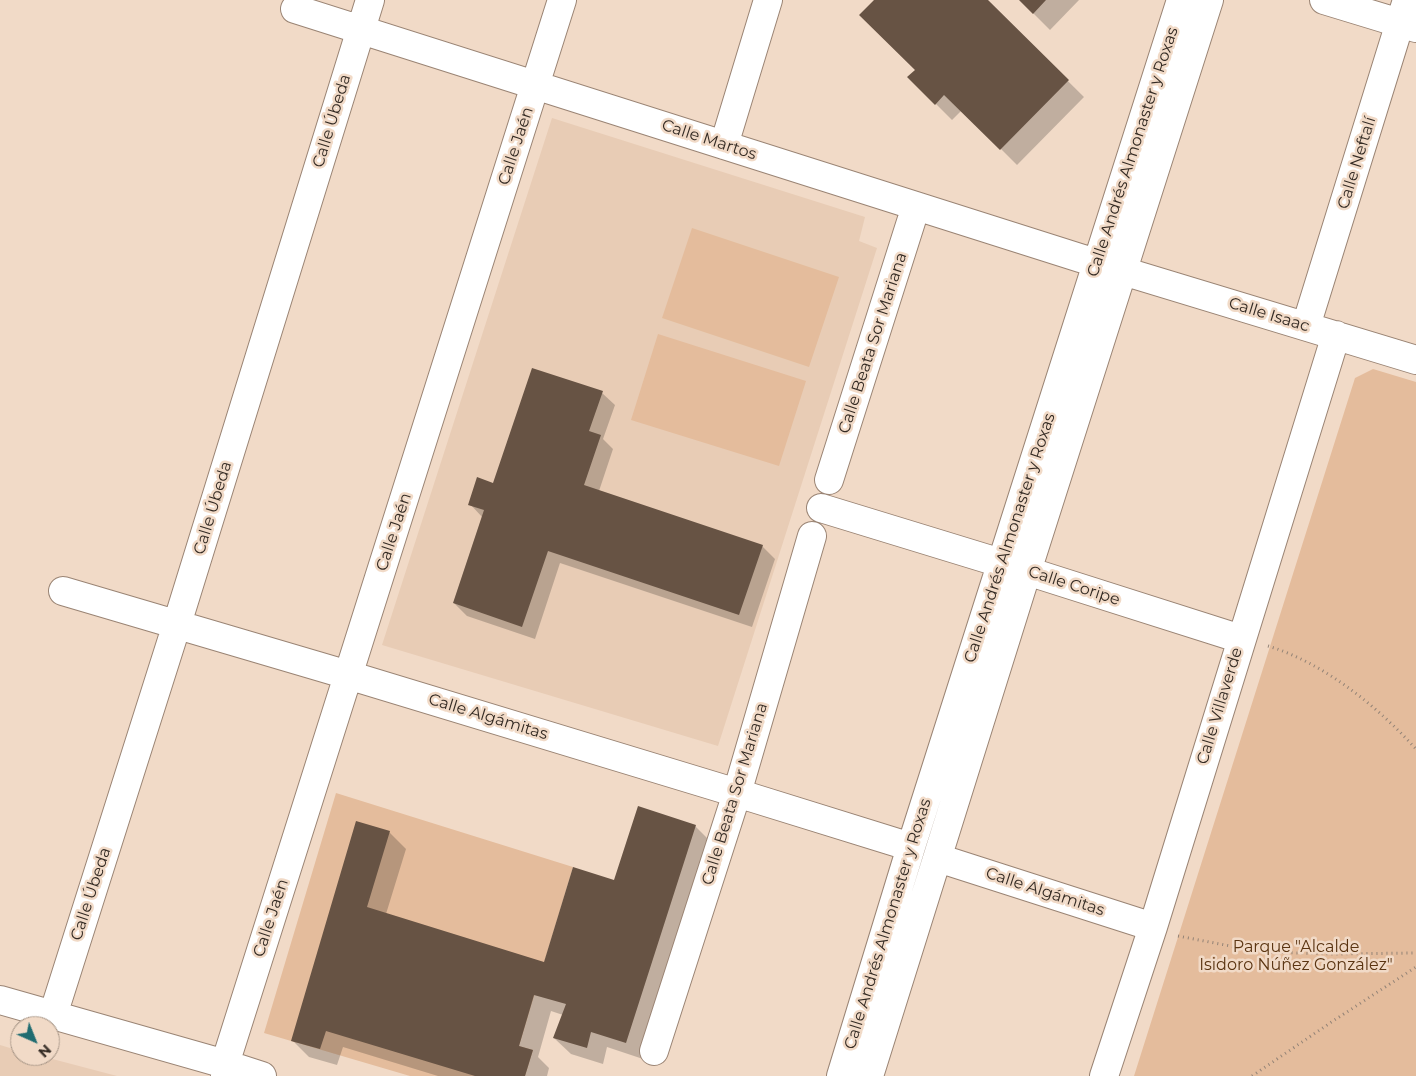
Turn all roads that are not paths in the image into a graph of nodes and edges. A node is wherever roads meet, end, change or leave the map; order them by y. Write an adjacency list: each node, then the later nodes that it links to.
1 (370, 0): 9 (street, Calle Úbeda)
2 (562, 0): 10 (street, Calle Jaén)
3 (768, 0): 11 (street)
4 (1181, 0): 13 (street, Calle Andrés Almonaster y Roxas)
5 (1209, 0): 13 (street, Calle Andrés Almonaster y Roxas)
6 (1324, 0): 8 (street)
7 (295, 9): 9 (street, Calle Martos)
8 (1408, 17): 14 (street, Calle Neftalí)
9 (360, 30): 10 (street, Calle Martos); 22 (street, Calle Úbeda)
10 (536, 84): 11 (street, Calle Martos); 24 (street, Calle Jaén)
11 (724, 145): 12 (street, Calle Martos)
12 (916, 206): 13 (street, Calle Martos); 17 (street, Calle Beata Sor Mariana)
13 (1110, 267): 14 (street, Calle Isaac); 20 (street, Calle Andrés Almonaster y Roxas)
14 (1306, 326): 15 (street, Calle Isaac)
15 (1336, 336): 16 (street, Calle Isaac); 23 (street, Calle Villaverde)
16 (1416, 360)
17 (830, 480)
18 (821, 508): 20 (street, Calle Coripe)
19 (812, 536): 25 (street, Calle Beata Sor Mariana)
20 (1014, 568): 23 (street, Calle Coripe); 26 (street, Calle Andrés Almonaster y Roxas); 27 (street, Calle Andrés Almonaster y Roxas)
21 (63, 591): 22 (street, Calle Algámitas)
22 (177, 624): 24 (street, Calle Algámitas); 30 (street, Calle Úbeda)
23 (1241, 639): 28 (street, Calle Villaverde)
24 (348, 675): 25 (street, Calle Algámitas); 32 (street, Calle Jaén)
25 (737, 793): 26 (street, Calle Algámitas); 31 (street, Calle Beata Sor Mariana)
26 (911, 847): 34 (street, Calle Andrés Almonaster y Roxas)
27 (938, 858): 28 (street, Calle Algámitas); 35 (street, Calle Andrés Almonaster y Roxas)
28 (1152, 927): 36 (street, Calle Villaverde)
29 (0, 1000): 30 (street)
30 (53, 1015): 32 (street)
31 (654, 1051)
32 (225, 1070): 33 (street)
33 (262, 1076)
34 (841, 1076)
35 (869, 1076)
36 (1104, 1076)

